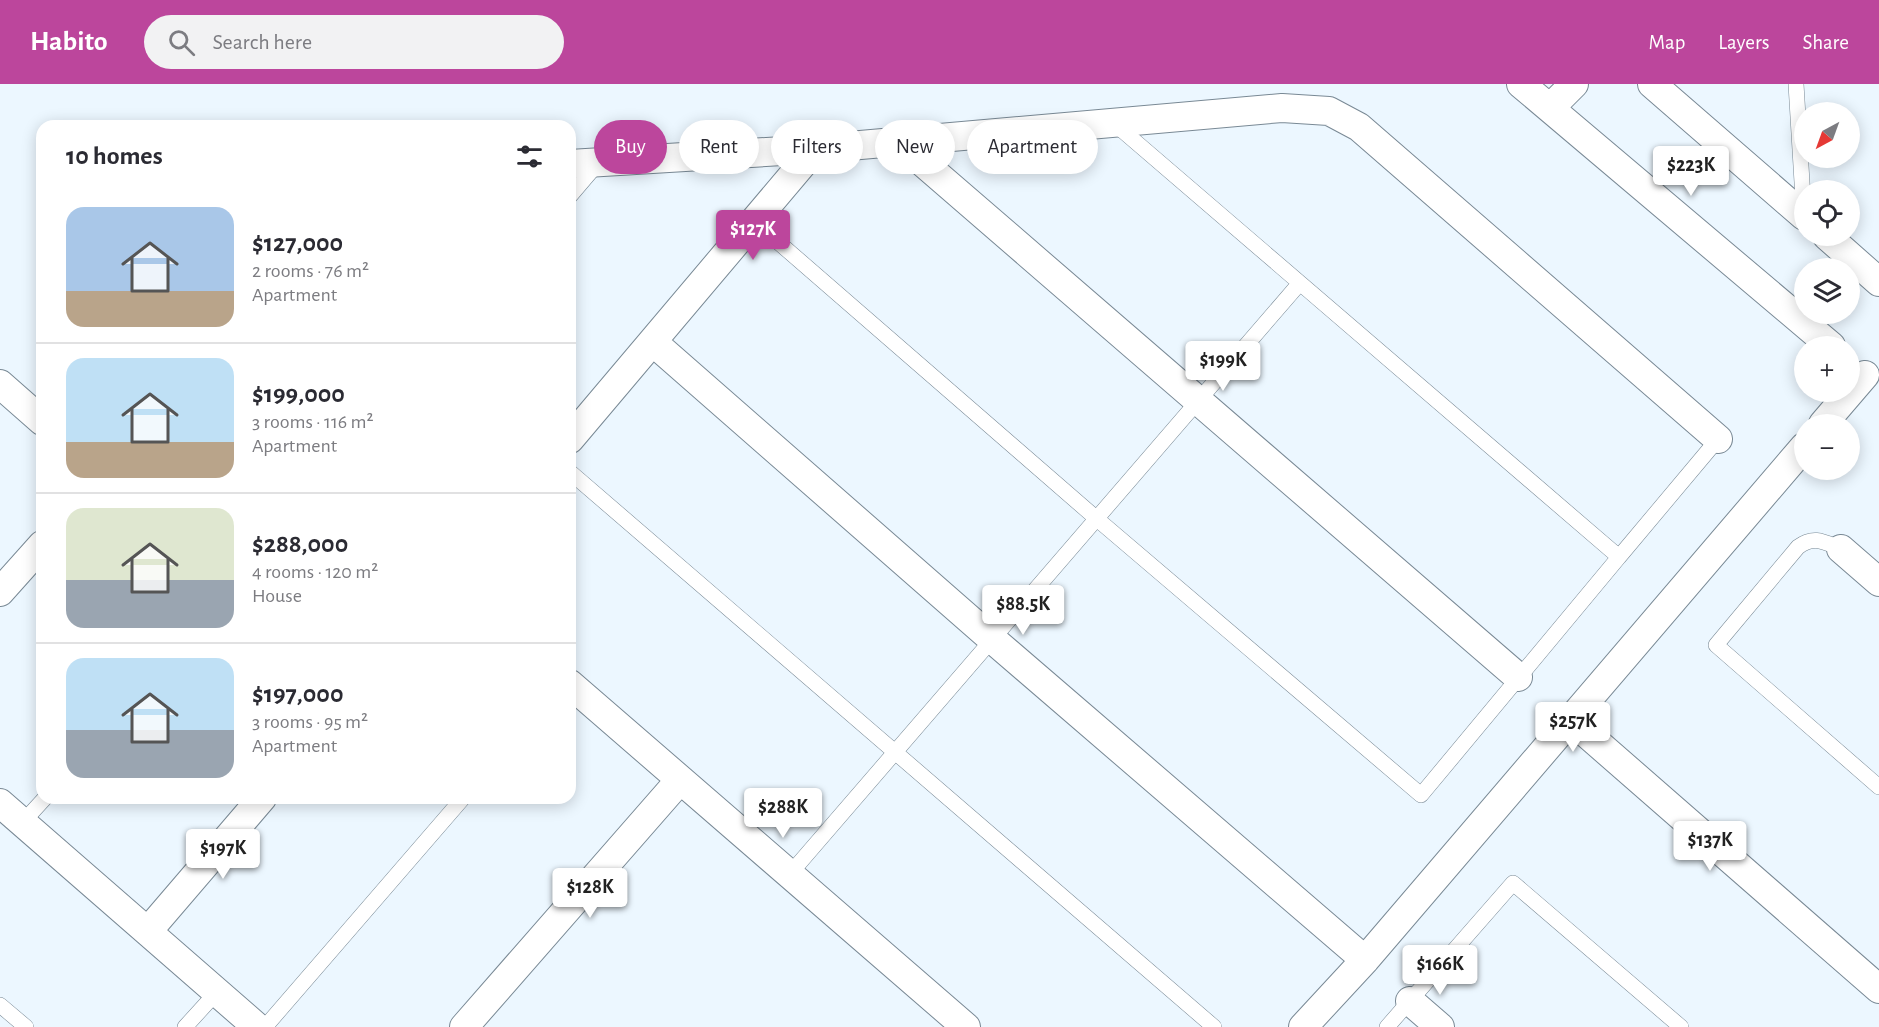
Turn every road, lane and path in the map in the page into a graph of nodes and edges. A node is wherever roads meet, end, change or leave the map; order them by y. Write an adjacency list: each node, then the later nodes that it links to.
1 (1521, 84): 5 (street)
2 (1574, 84): 5 (street)
3 (1652, 84): 17 (street)
4 (1796, 84): 15 (lane)
5 (1550, 108): 22 (street)
6 (1116, 125): 7 (street); 21 (lane); 30 (street)
7 (955, 138)
8 (771, 152): 9 (street)
9 (667, 158)
10 (594, 162): 11 (street)
11 (576, 164)
12 (594, 168): 16 (lane)
13 (794, 174): 18 (street)
14 (936, 174): 26 (street)
15 (1802, 180)
16 (576, 189)
17 (1794, 207)
18 (755, 222): 23 (street); 33 (lane)
19 (1838, 246): 20 (street)
20 (1879, 282)
21 (1299, 284): 26 (lane); 36 (lane)
22 (1819, 336)
23 (654, 343): 29 (street); 39 (street)
24 (1865, 375): 27 (street)
25 (0, 384): 28 (street)
26 (1199, 401): 33 (lane); 40 (street)
27 (1832, 414)
28 (36, 416)
29 (576, 432)
30 (1718, 439): 36 (lane)
31 (1794, 459): 42 (street)
32 (576, 477): 43 (lane)
33 (1097, 519): 39 (lane); 40 (lane)
34 (1841, 549): 37 (street); 45 (lane)
35 (36, 551): 38 (street)
36 (1619, 557): 40 (lane)
37 (1879, 582)
38 (0, 592)
39 (992, 639): 43 (lane); 53 (street)
40 (1518, 677)
41 (576, 689): 44 (street)
42 (1571, 720): 53 (street); 54 (street)
43 (893, 753): 51 (lane); 64 (lane)
44 (681, 780): 51 (street); 62 (street)
45 (1879, 788)
46 (0, 803): 50 (street)
47 (39, 804): 50 (lane)
48 (257, 804): 52 (street)
49 (458, 804): 61 (lane)
50 (22, 823): 52 (street)
51 (789, 875): 63 (street)
52 (148, 931): 55 (street)
53 (1365, 960): 65 (street)
54 (1879, 989)
55 (216, 993): 59 (lane); 60 (street)
56 (1410, 1001): 66 (lane); 67 (street); 68 (lane)
57 (0, 1005): 58 (lane)
58 (26, 1027)
59 (184, 1027)
60 (256, 1027)
61 (265, 1027)
62 (464, 1027)
63 (966, 1027)
64 (1214, 1027)
65 (1303, 1027)
66 (1387, 1027)
67 (1440, 1027)
68 (1682, 1027)

